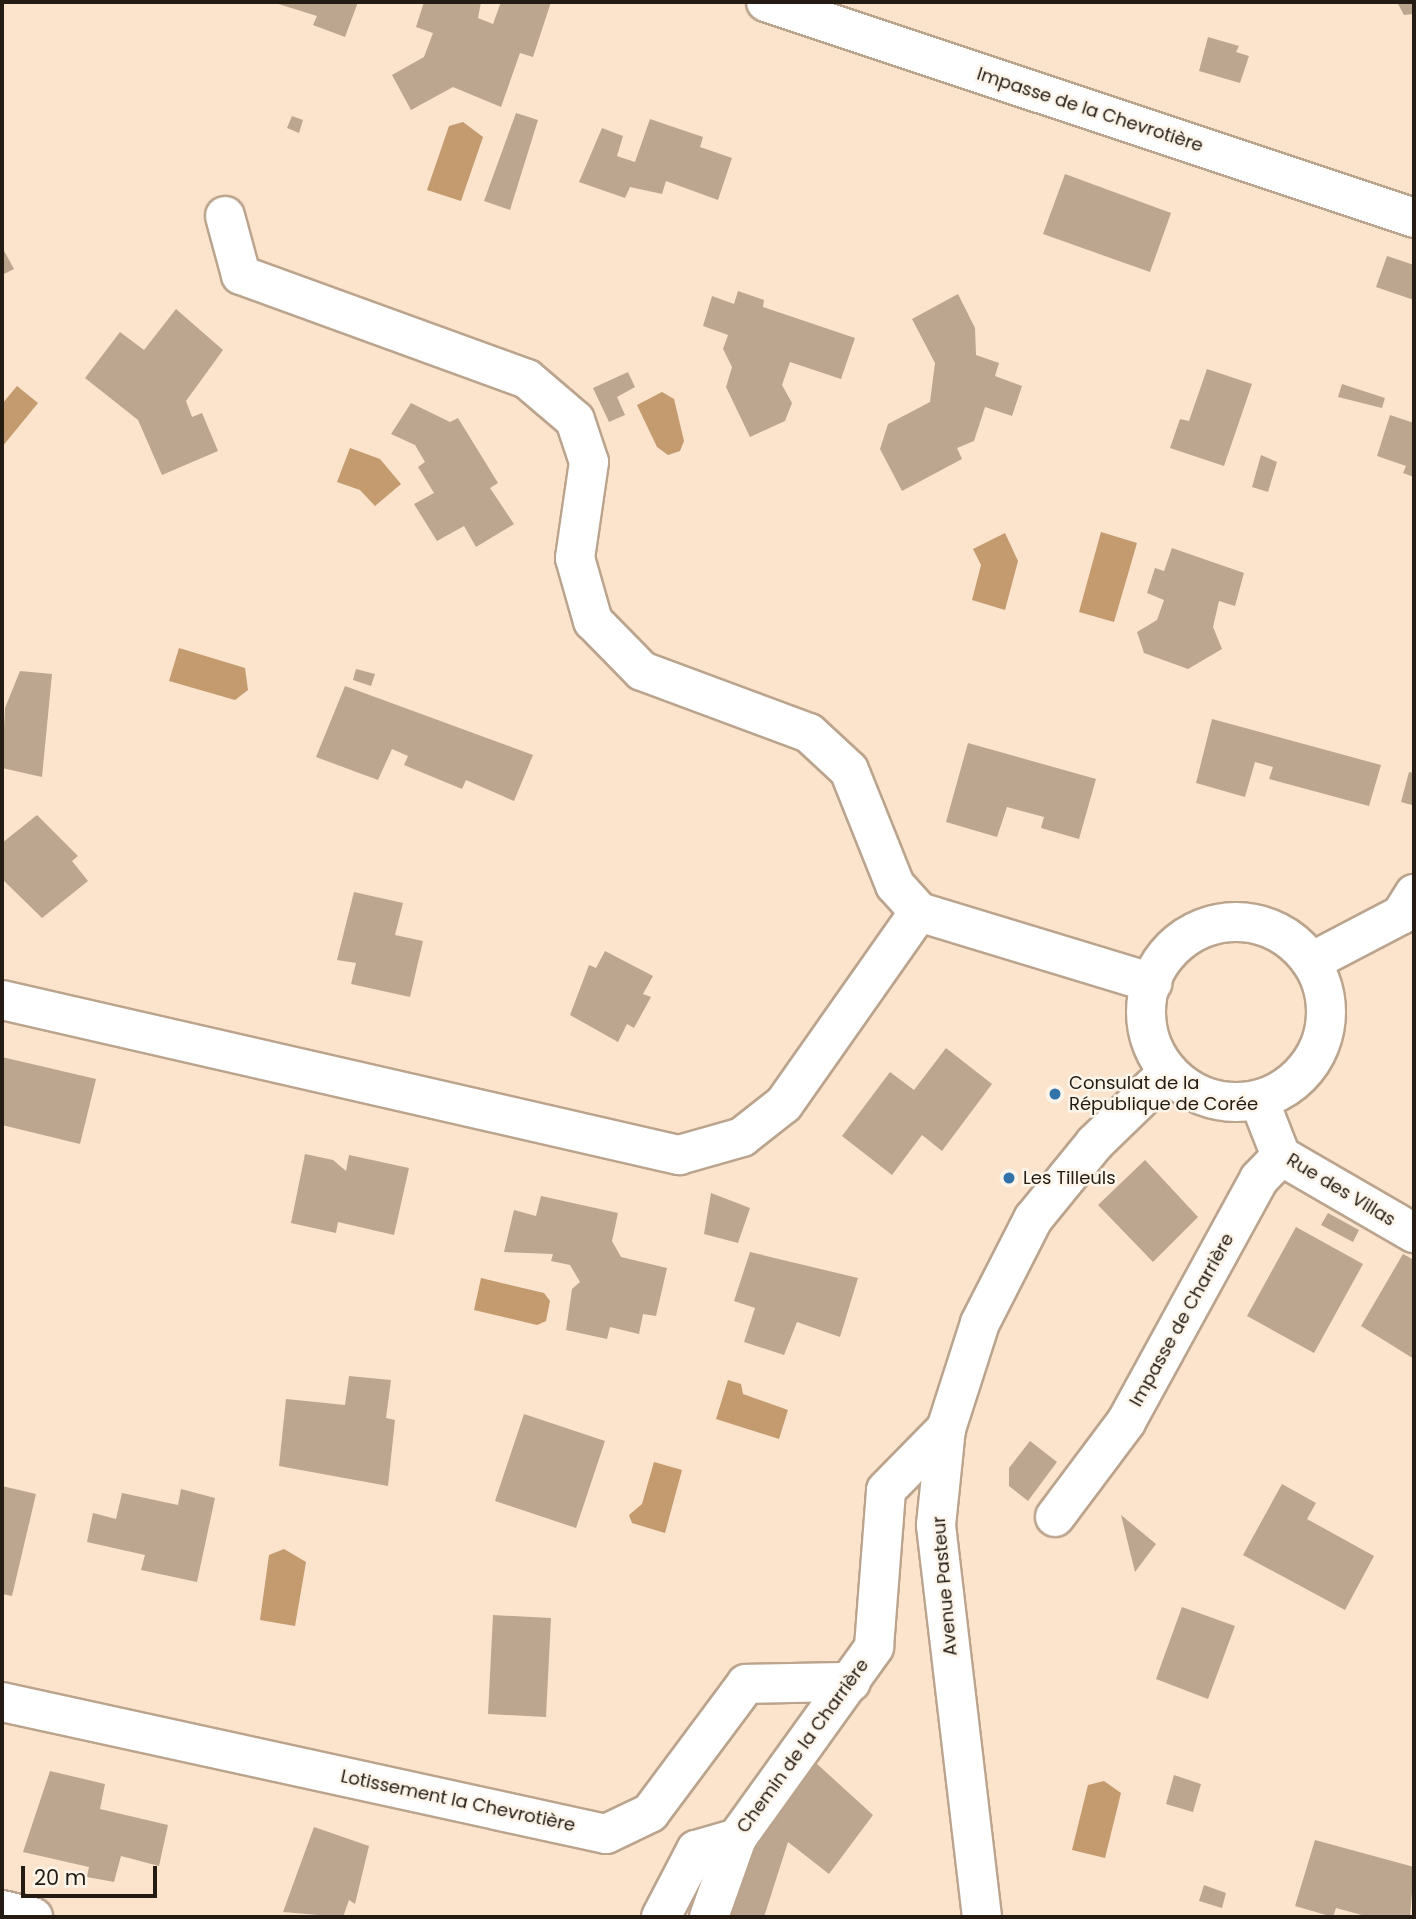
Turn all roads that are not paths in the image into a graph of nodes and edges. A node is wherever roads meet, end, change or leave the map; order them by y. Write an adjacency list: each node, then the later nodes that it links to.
1 (766, 2): 3 (street, Impasse de la Chevrotière)
2 (225, 216): 5 (street)
3 (1414, 218)
4 (1414, 894): 6 (street)
5 (919, 912): 7 (street); 8 (street)
6 (1311, 962): 7 (street); 10 (street)
7 (1152, 983): 9 (street)
8 (2, 1000)
9 (1168, 1072): 10 (street); 13 (street, Avenue Pasteur)
10 (1259, 1100): 11 (street, Rue des Villas)
11 (1281, 1156): 12 (street, Rue des Villas); 14 (street, Impasse de Charrière)
12 (1414, 1233)
13 (946, 1429): 15 (street, Chemin de la Charrière); 22 (street, Avenue Pasteur)
14 (1055, 1517)
15 (851, 1682): 16 (street, Lotissement la Chevrotière); 17 (street, Chemin de la Charrière)
16 (2, 1702)
17 (737, 1838): 20 (street); 21 (street, Chemin de la Charrière)
18 (2, 1910): 19 (street)
19 (33, 1917)
20 (661, 1917)
21 (709, 1917)
22 (982, 1917)

